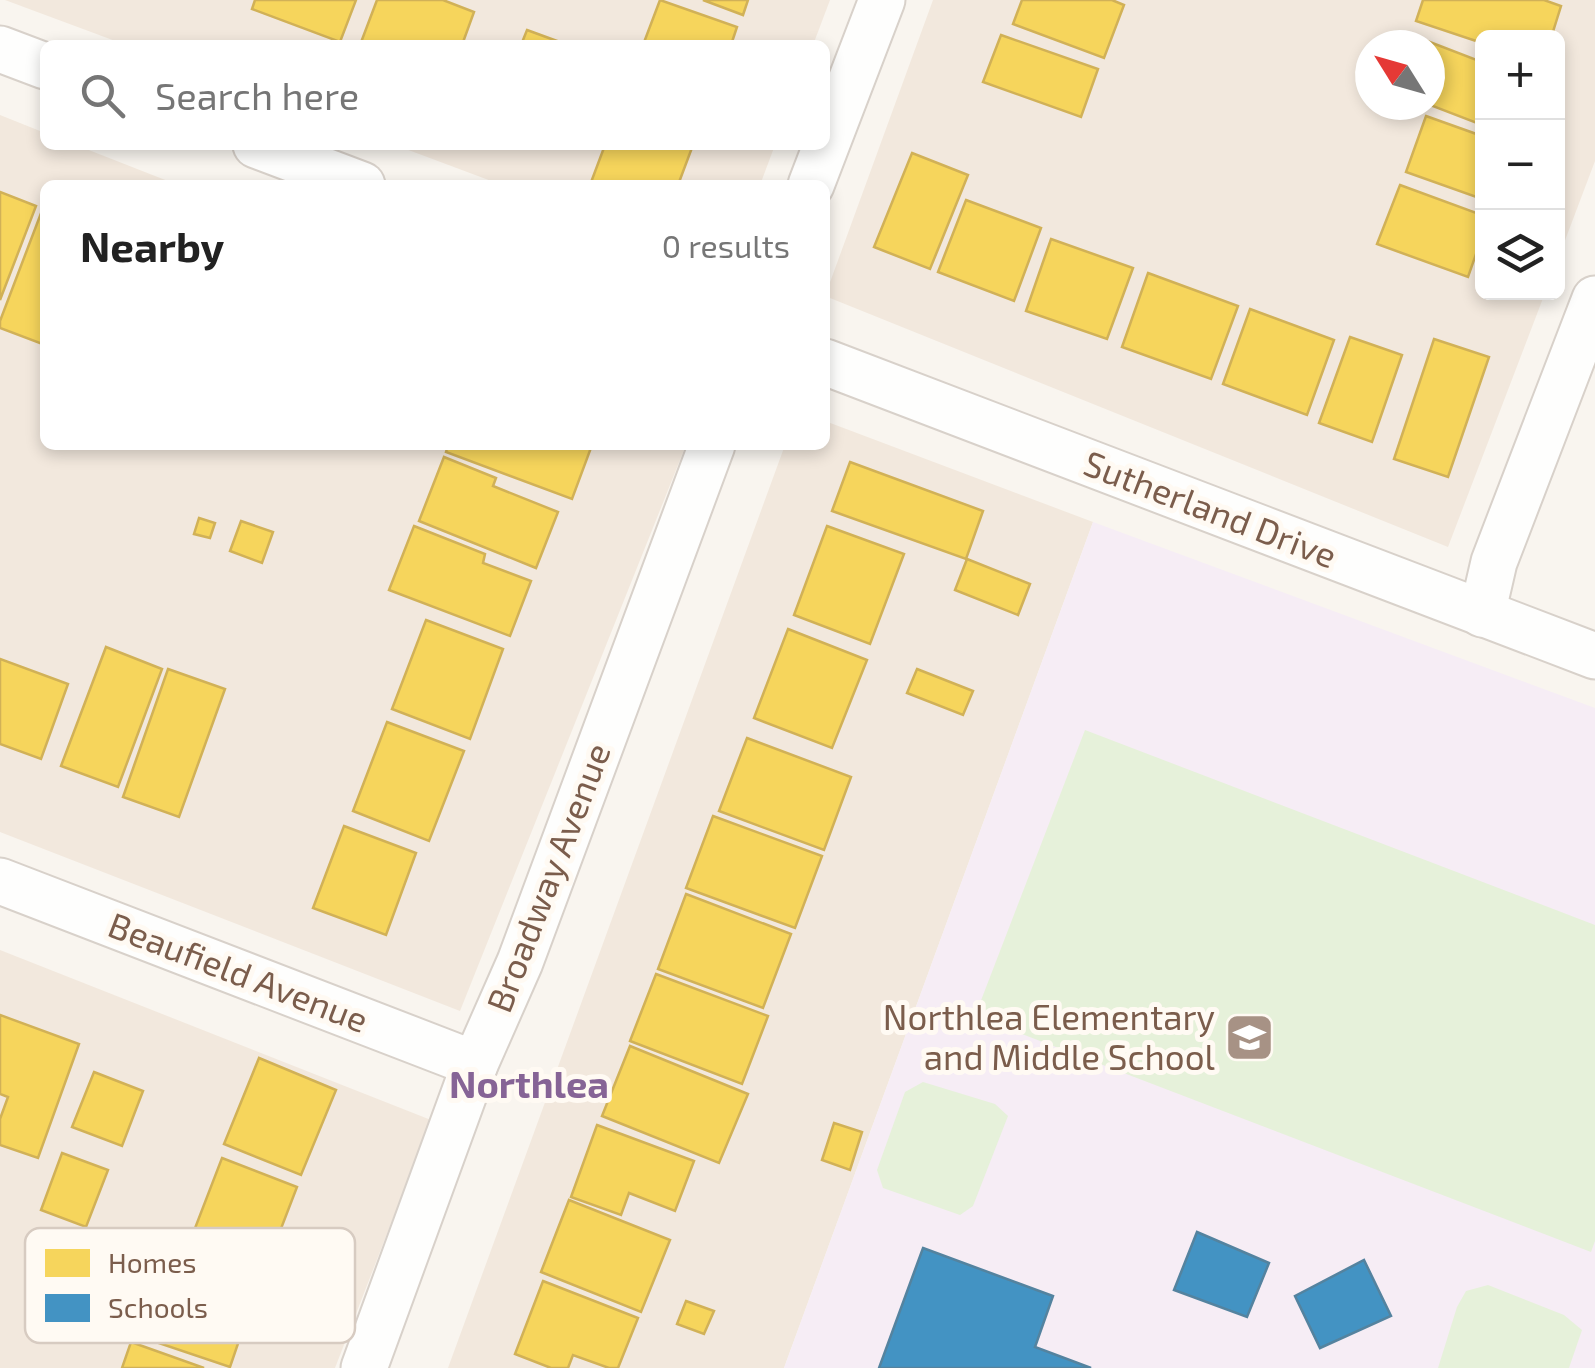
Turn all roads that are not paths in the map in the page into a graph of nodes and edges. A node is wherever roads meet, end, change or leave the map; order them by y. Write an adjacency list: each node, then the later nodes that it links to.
1 (882, 0): 4 (street)
2 (0, 48): 3 (street)
3 (40, 64)
4 (830, 135)
5 (269, 150): 7 (street)
6 (824, 150): 8 (street)
7 (349, 180)
8 (813, 180)
9 (1595, 300): 12 (street)
10 (830, 364): 12 (street, Sutherland Drive)
11 (710, 450): 15 (street, Broadway Avenue)
12 (1482, 614): 13 (street, Sutherland Drive)
13 (1595, 656)
14 (0, 882): 15 (street, Beaufield Avenue)
15 (475, 1064): 16 (street, Broadway Avenue)
16 (364, 1368)

